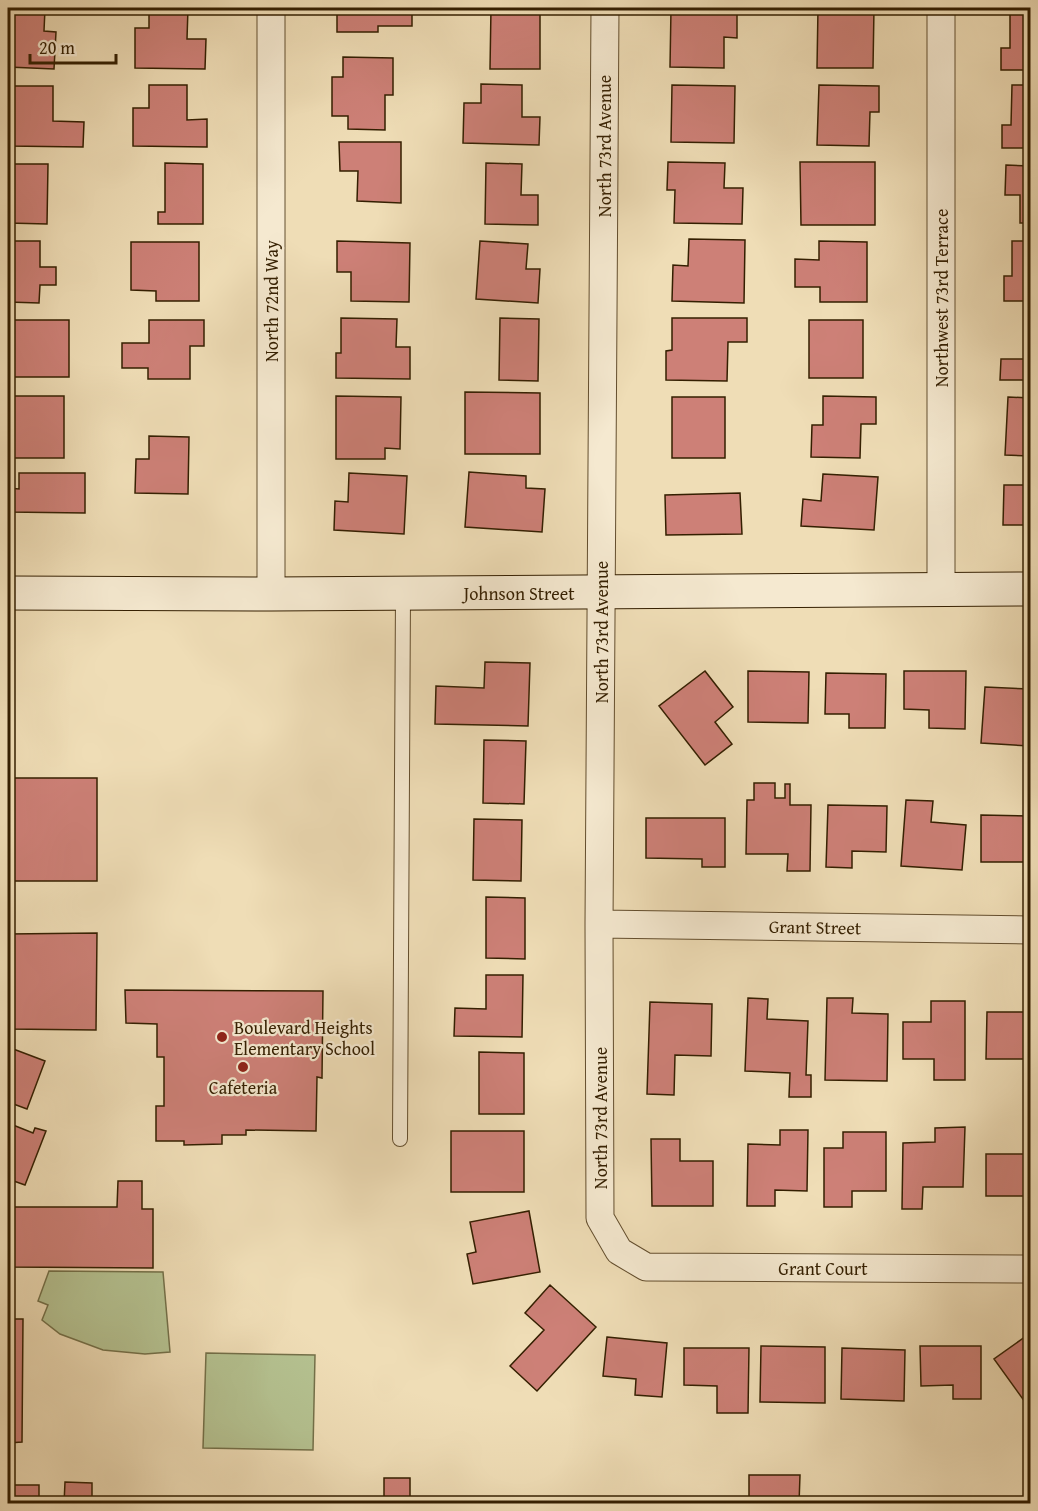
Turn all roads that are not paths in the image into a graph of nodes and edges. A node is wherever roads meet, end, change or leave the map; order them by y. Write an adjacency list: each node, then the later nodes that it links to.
1 (271, 8): 8 (street, North 72nd Way)
2 (605, 8): 6 (street, North 73rd Avenue)
3 (941, 8): 4 (street, Northwest 73rd Terrace)
4 (941, 589): 5 (street, Johnson Street); 6 (street, Johnson Street)
5 (1030, 589)
6 (601, 592): 9 (street, Johnson Street); 10 (street, North 73rd Avenue)
7 (8, 593): 8 (street, Johnson Street)
8 (271, 594): 9 (street, Johnson Street)
9 (402, 594): 12 (lane)
10 (599, 924): 11 (street, Grant Street); 13 (street, North 73rd Avenue)
11 (1030, 930)
12 (400, 1139)
13 (619, 1251): 14 (street, Grant Court)
14 (1030, 1269)

